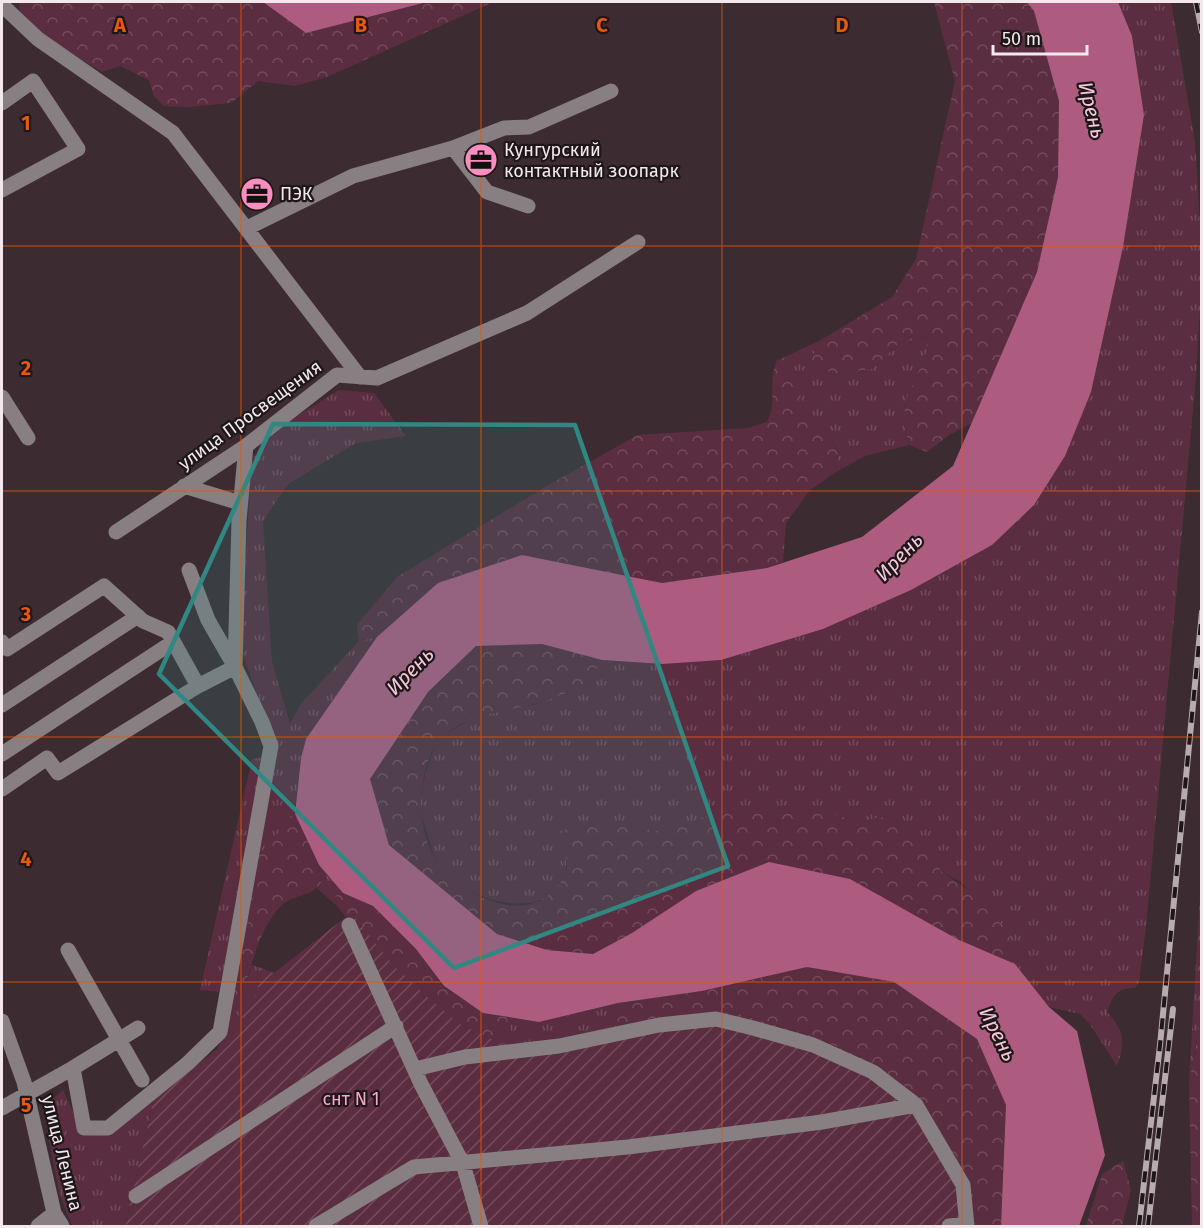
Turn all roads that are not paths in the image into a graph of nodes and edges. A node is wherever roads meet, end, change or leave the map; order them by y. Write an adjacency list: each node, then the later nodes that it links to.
1 (2, 4): 7 (street)
2 (611, 91): 4 (street)
3 (2, 103): 5 (street)
4 (453, 148): 6 (street); 7 (street)
5 (2, 190)
6 (528, 206)
7 (248, 228): 9 (street)
8 (638, 242): 9 (street, улица Просвещения)
9 (360, 377): 12 (street, улица Просвещения)
10 (2, 398): 11 (street)
11 (28, 438)
12 (246, 446): 13 (street, улица Просвещения); 14 (street)
13 (184, 486): 14 (street); 15 (street, улица Просвещения)
14 (240, 504): 20 (street)
15 (116, 532)
16 (189, 570): 20 (street)
17 (138, 616): 18 (street); 19 (street); 22 (street)
18 (2, 642)
19 (173, 642): 21 (street); 23 (street)
20 (235, 667): 21 (street); 31 (street)
21 (198, 686): 24 (street)
22 (2, 705)
23 (2, 754)
24 (2, 789)
25 (349, 925): 28 (street)
26 (68, 950): 30 (street)
27 (2, 1021): 34 (street, улица Ленина)
28 (396, 1026): 32 (street); 38 (street)
29 (138, 1028): 30 (street)
30 (118, 1041): 31 (street); 33 (street)
31 (73, 1068): 34 (street)
32 (415, 1069): 35 (street); 37 (street)
33 (142, 1080)
34 (27, 1094): 36 (street); 39 (street, улица Ленина)
35 (916, 1105): 37 (street); 41 (street)
36 (2, 1108)
37 (463, 1164): 40 (street); 43 (street)
38 (136, 1196)
39 (58, 1220): 42 (street)
40 (478, 1225)
41 (967, 1225): 44 (street)
42 (38, 1227)
43 (316, 1227)
44 (950, 1227)

